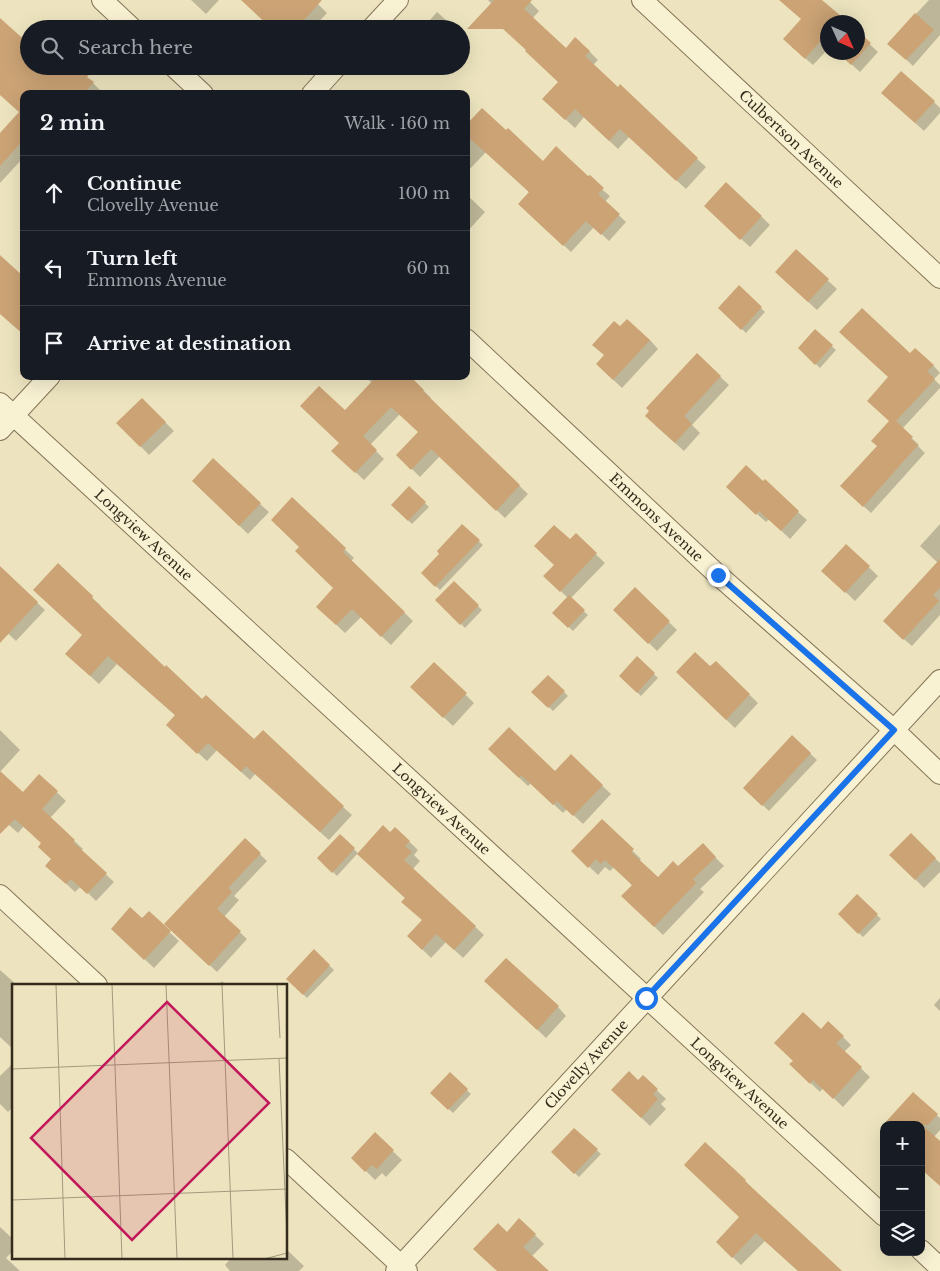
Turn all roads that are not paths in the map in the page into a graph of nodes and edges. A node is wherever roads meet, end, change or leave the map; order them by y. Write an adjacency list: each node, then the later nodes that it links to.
1 (102, 0): 4 (street)
2 (398, 0): 5 (street)
3 (642, 0): 10 (street, Culbertson Avenue)
4 (123, 20)
5 (380, 20)
6 (183, 75): 8 (street)
7 (329, 75): 9 (street)
8 (199, 90)
9 (316, 90)
10 (940, 278)
11 (470, 343): 16 (street, Emmons Avenue)
12 (45, 380): 13 (street)
13 (7, 409): 14 (street); 20 (street, Longview Avenue)
14 (0, 430)
15 (940, 680): 16 (street, Clovelly Avenue)
16 (894, 730): 17 (street, Emmons Avenue); 20 (street, Clovelly Avenue)
17 (940, 774)
18 (0, 895): 19 (street)
19 (97, 984)
20 (646, 998): 22 (street, Longview Avenue); 25 (street, Clovelly Avenue)
21 (288, 1161): 25 (street)
22 (880, 1212)
23 (925, 1254): 24 (street)
24 (940, 1268)
25 (401, 1269)

